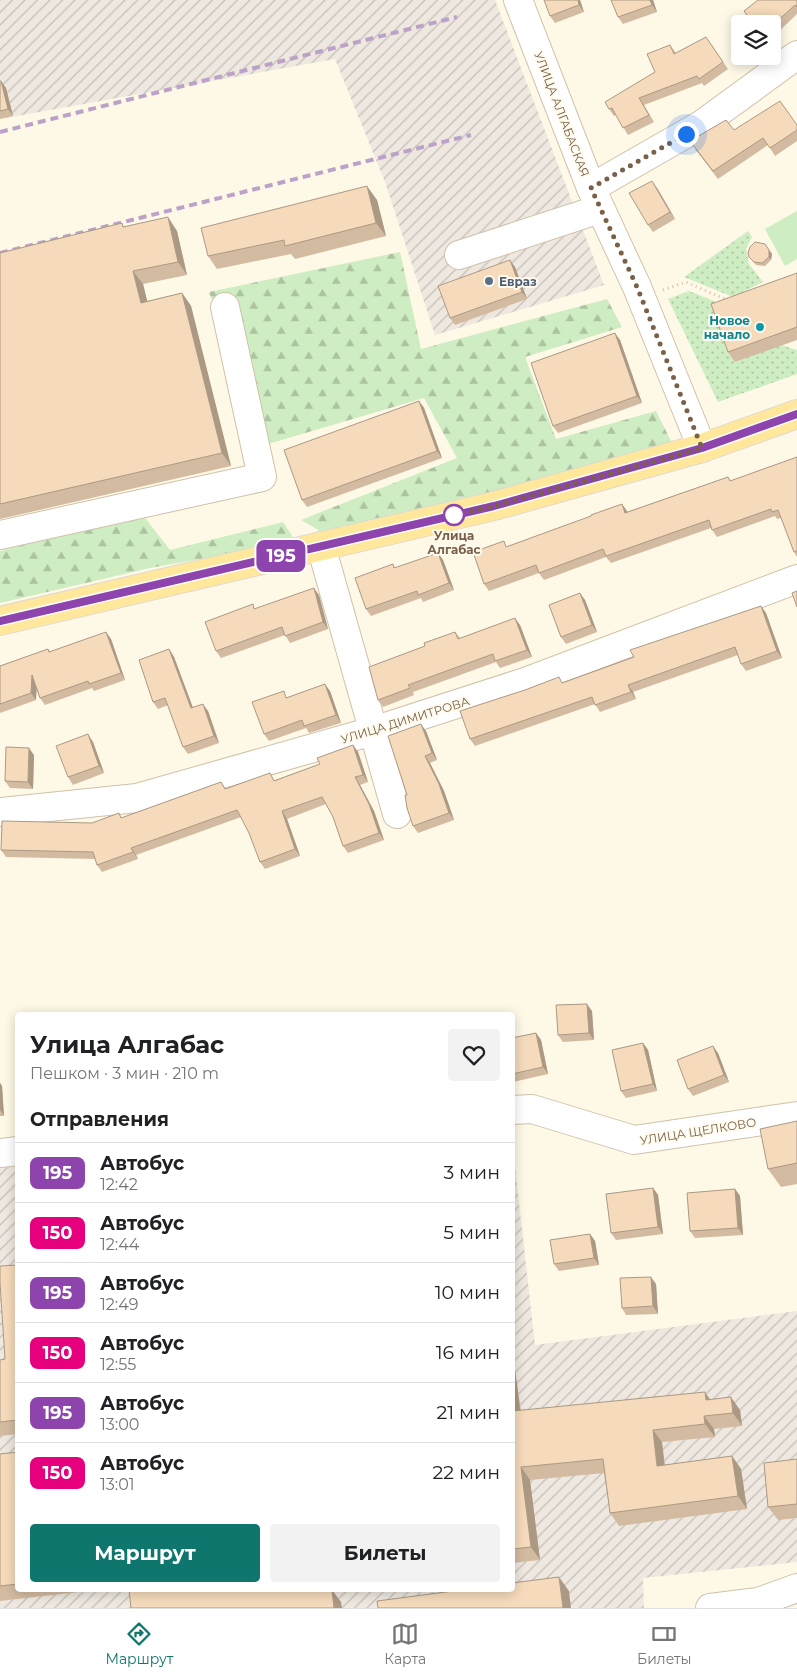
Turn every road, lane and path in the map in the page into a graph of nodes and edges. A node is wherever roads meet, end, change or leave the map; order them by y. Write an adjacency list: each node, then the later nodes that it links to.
1 (518, 0): 3 (street, УЛИЦА АЛГАБАСКАЯ)
2 (797, 55): 3 (street)
3 (595, 198): 4 (street); 5 (street, УЛИЦА АЛГАБАСКАЯ)
4 (459, 255)
5 (642, 299): 6 (path); 9 (street, УЛИЦА АЛГАБАСКАЯ)
6 (732, 302)
7 (225, 308): 10 (street)
8 (797, 414): 9 (main road)
9 (702, 448): 11 (main road)
10 (0, 535)
11 (321, 546): 13 (main road); 14 (street)
12 (797, 580): 14 (street, УЛИЦА ДИМИТРОВА)
13 (0, 621)
14 (373, 731): 15 (street, УЛИЦА ДИМИТРОВА); 16 (street)
15 (0, 812)
16 (397, 814)
17 (515, 1110): 18 (street, УЛИЦА ЩЕЛКОВО)
18 (797, 1116)
19 (15, 1151): 20 (street)
20 (0, 1153)
21 (797, 1588): 22 (street)
22 (710, 1608)

